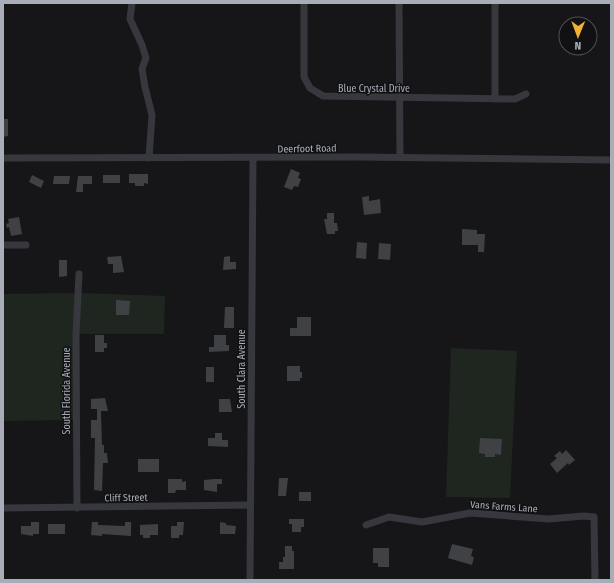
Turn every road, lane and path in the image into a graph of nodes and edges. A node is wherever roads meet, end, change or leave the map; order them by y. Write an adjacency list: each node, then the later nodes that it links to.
1 (132, 3): 10 (street)
2 (304, 3): 6 (street, Blue Crystal Drive)
3 (399, 3): 6 (street)
4 (495, 3): 7 (street)
5 (526, 94): 7 (street, Blue Crystal Drive)
6 (400, 98): 7 (street, Blue Crystal Drive); 8 (street)
7 (495, 99)
8 (400, 157): 11 (street, Deerfoot Road); 12 (street, Deerfoot Road)
9 (3, 158): 10 (street, Deerfoot Road)
10 (149, 158): 11 (street, Deerfoot Road)
11 (253, 159): 16 (street, South Clara Avenue)
12 (611, 160)
13 (3, 245): 14 (street)
14 (26, 245)
15 (79, 274): 18 (street, South Florida Avenue)
16 (250, 505): 18 (street, Cliff Street); 20 (street, South Clara Avenue)
17 (3, 508): 18 (street, Cliff Street)
18 (78, 508)
19 (366, 525): 21 (street, Vans Farms Lane)
20 (250, 580)
21 (595, 580)

